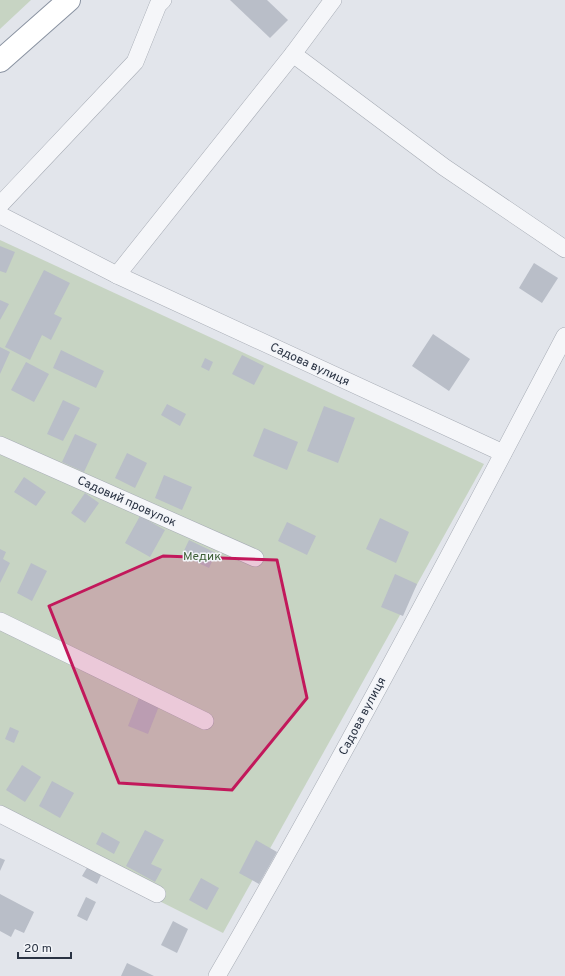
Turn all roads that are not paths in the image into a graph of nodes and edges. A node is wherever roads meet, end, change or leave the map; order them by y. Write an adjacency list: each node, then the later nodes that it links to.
1 (68, 0): 5 (highway)
2 (163, 0): 6 (street)
3 (333, 0): 4 (street)
4 (293, 54): 7 (street); 8 (street)
5 (0, 61)
6 (0, 214): 8 (street, Садова вулиця)
7 (565, 249)
8 (117, 275): 11 (street, Садова вулиця)
9 (565, 336): 11 (street, Садова вулиця)
10 (0, 445): 12 (street, Садовий провулок)
11 (503, 453): 17 (street, Садова вулиця)
12 (255, 558)
13 (0, 621): 14 (street)
14 (204, 721)
15 (0, 814): 16 (street)
16 (157, 894)
17 (218, 976)

